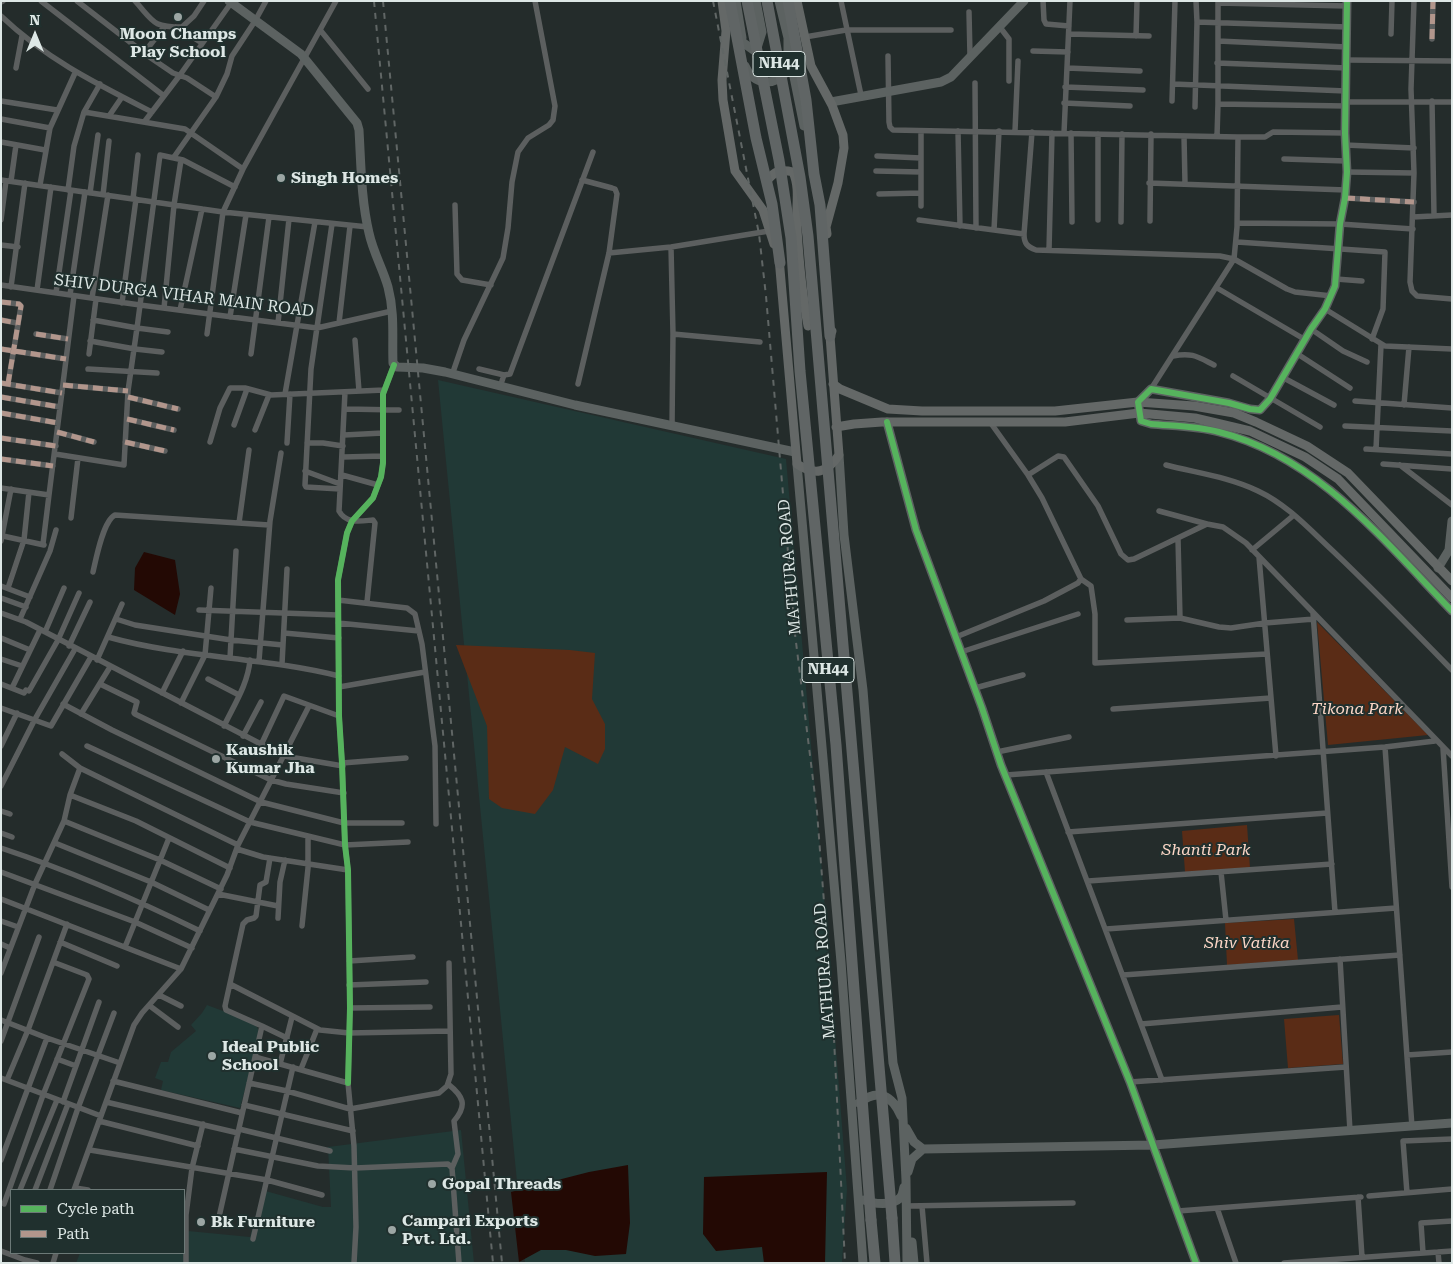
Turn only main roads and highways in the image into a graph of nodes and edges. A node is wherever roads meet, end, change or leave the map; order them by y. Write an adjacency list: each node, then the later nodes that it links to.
1 (722, 1): 8 (main road, MATHURA ROAD)
2 (730, 1): 7 (highway)
3 (747, 1): 16 (highway, MATHURA ROAD / NH44, bridge)
4 (767, 1): 17 (highway, NH44, bridge)
5 (788, 1): 10 (highway)
6 (797, 1): 10 (main road)
7 (767, 181): 8 (highway); 9 (main road)
8 (780, 263): 11 (main road, MATHURA ROAD)
9 (808, 326): 10 (main road); 11 (main road)
10 (830, 331): 12 (main road)
11 (786, 334): 13 (main road, MATHURA ROAD)
12 (833, 384): 13 (main road); 14 (main road)
13 (836, 427): 15 (main road)
14 (1452, 581)
15 (1452, 598)
16 (875, 1263)
17 (895, 1263)

